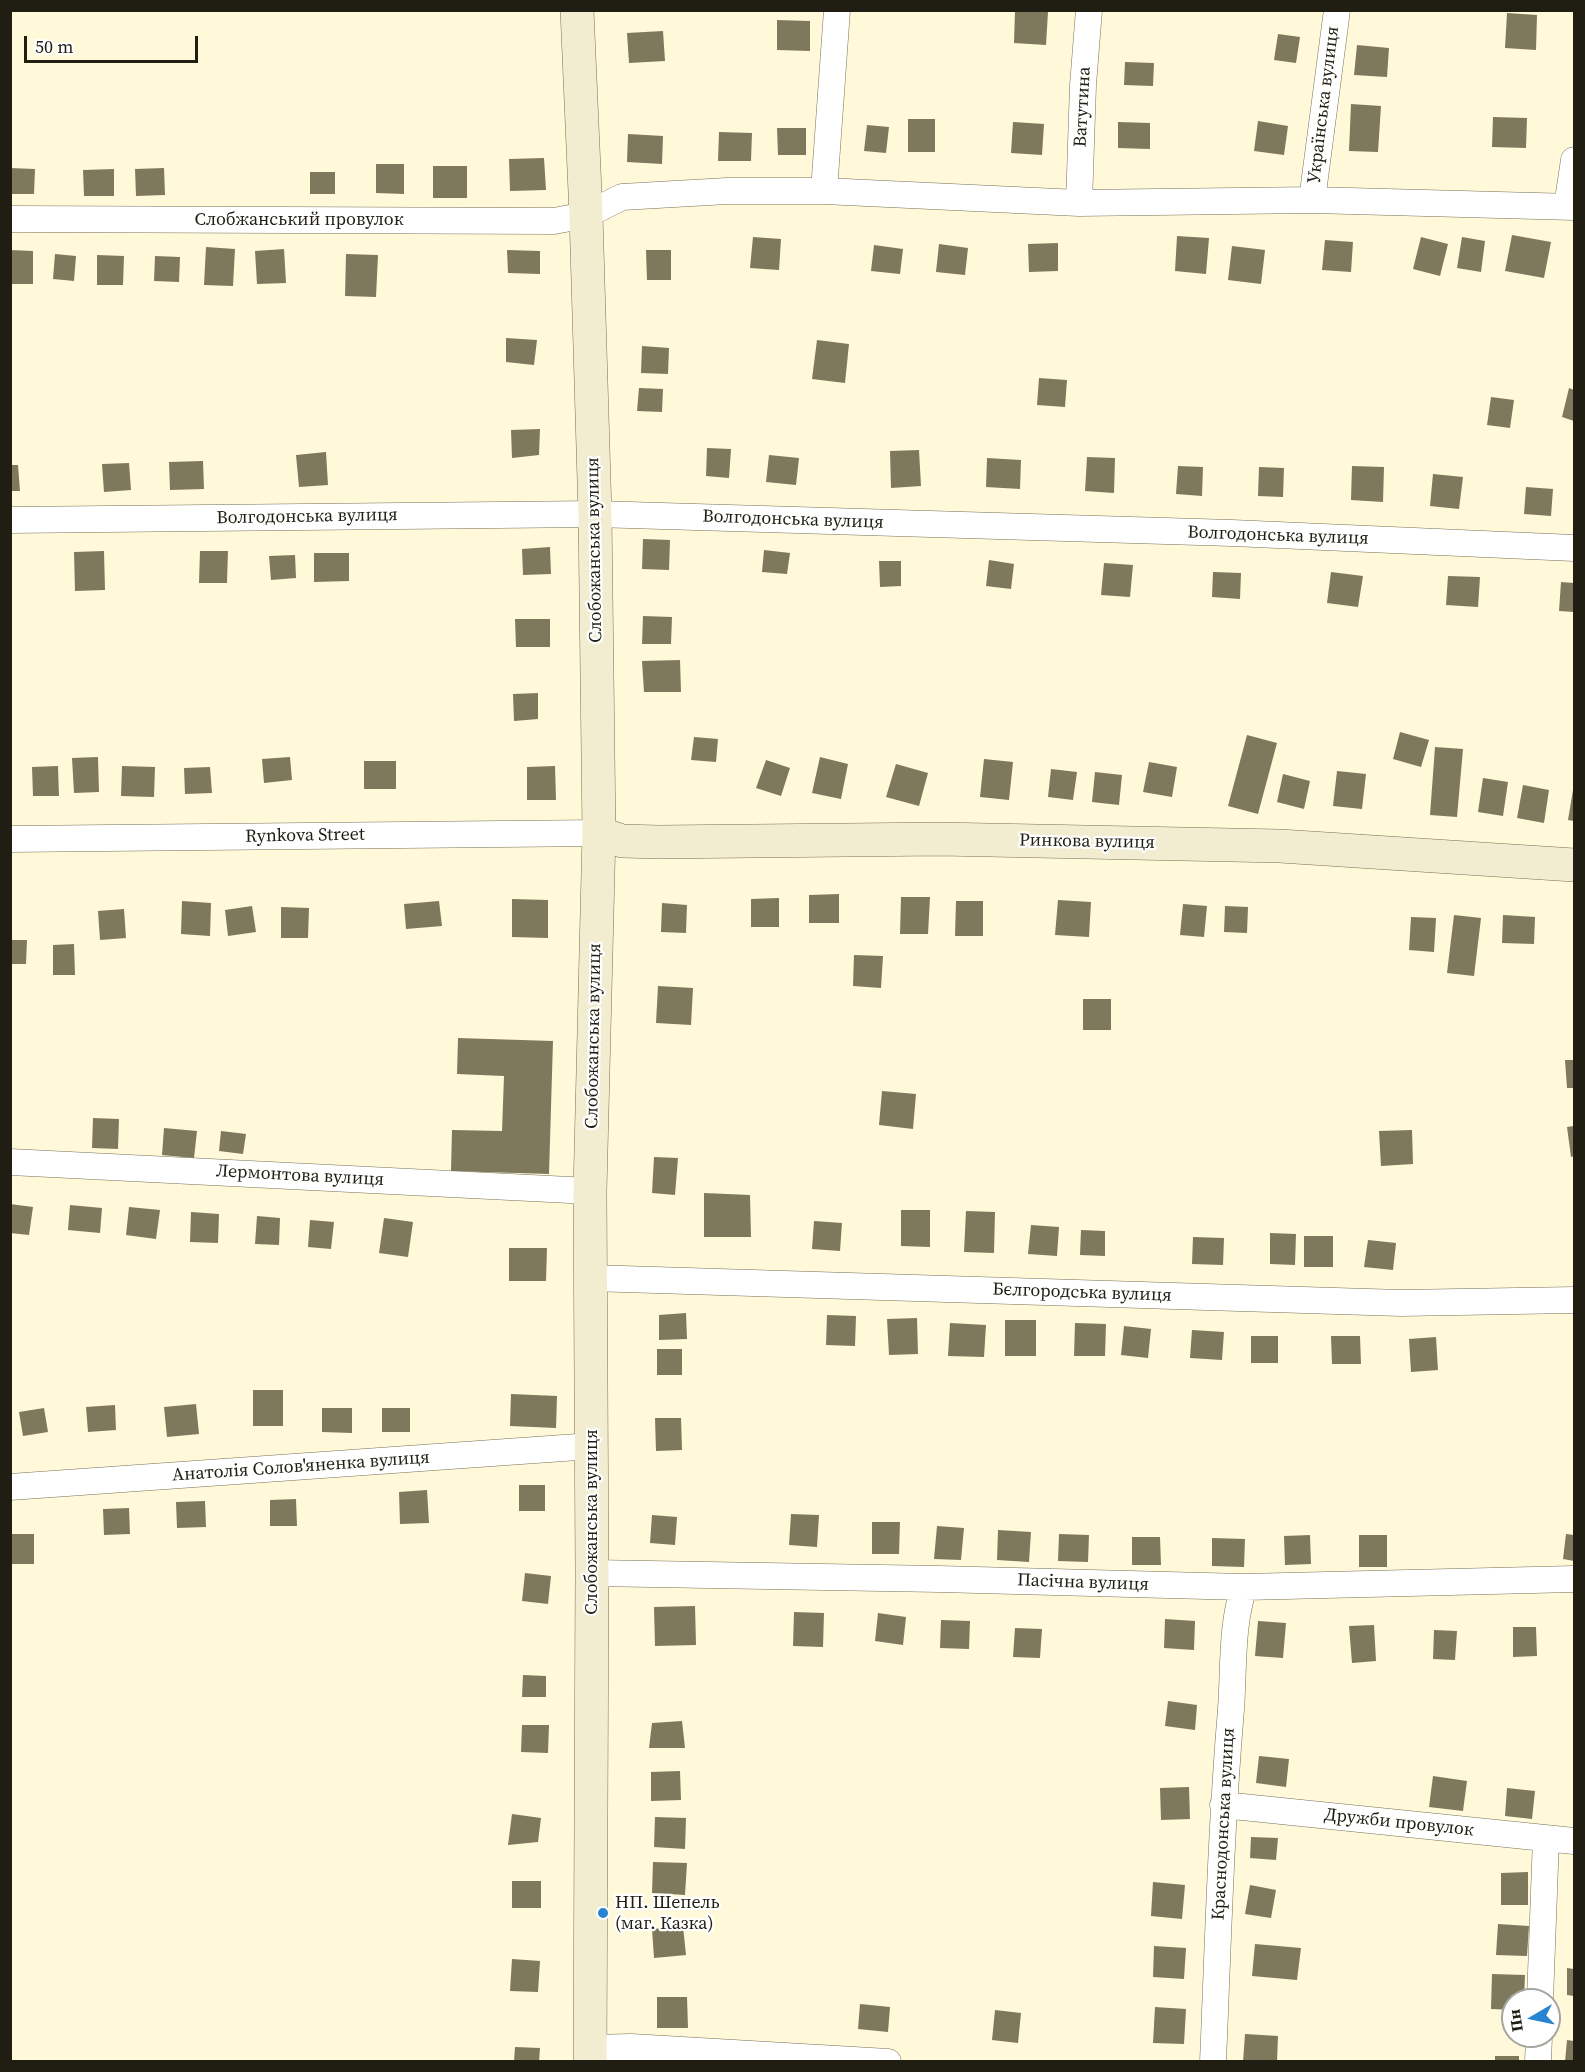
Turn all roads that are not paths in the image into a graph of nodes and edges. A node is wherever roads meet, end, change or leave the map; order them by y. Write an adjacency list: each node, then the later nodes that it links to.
1 (577, 10): 10 (main road, Слобожанська вулиця)
2 (837, 10): 6 (street)
3 (1089, 10): 8 (street, Ватутина)
4 (1337, 10): 7 (street, Українська вулиця)
5 (1575, 160): 9 (street)
6 (824, 191): 8 (street, Слобжанський провулок); 10 (street, Слобжанський провулок)
7 (1312, 200): 8 (street, Слобжанський провулок); 9 (street, Слобжанський провулок)
8 (1079, 203)
9 (1571, 207)
10 (586, 215): 11 (street, Слобжанський провулок); 12 (main road, Слобожанська вулиця)
11 (10, 219)
12 (595, 514): 13 (street, Волгодонська вулиця); 14 (street, Волгодонська вулиця); 15 (main road, Слобожанська вулиця)
13 (10, 520)
14 (1575, 548)
15 (599, 833): 16 (street, Rynkova Street); 17 (main road, Ринкова вулиця); 19 (main road, Слобожанська вулиця)
16 (10, 839)
17 (1575, 865)
18 (10, 1162): 19 (street, Лермонтова вулиця)
19 (590, 1191): 20 (main road, Слобожанська вулиця)
20 (590, 1278): 21 (street, Бєлгородська вулиця); 22 (main road, Слобожанська вулиця)
21 (1575, 1300)
22 (592, 1446): 23 (street, Анатолія Солов'яненка вулиця); 24 (main road, Слобожанська вулиця)
23 (17, 1490)
24 (592, 1573): 26 (street, Пасічна вулиця); 31 (main road, Слобожанська вулиця)
25 (1575, 1579): 26 (street, Пасічна вулиця)
26 (1244, 1587): 27 (street, Краснодонська вулиця)
27 (1223, 1805): 28 (street, Дружби провулок); 33 (street, Краснодонська вулиця)
28 (1546, 1838): 29 (street, Дружби провулок); 30 (street)
29 (1575, 1840)
30 (1540, 1988)
31 (590, 2054): 32 (street)
32 (888, 2061)
33 (1213, 2061)

